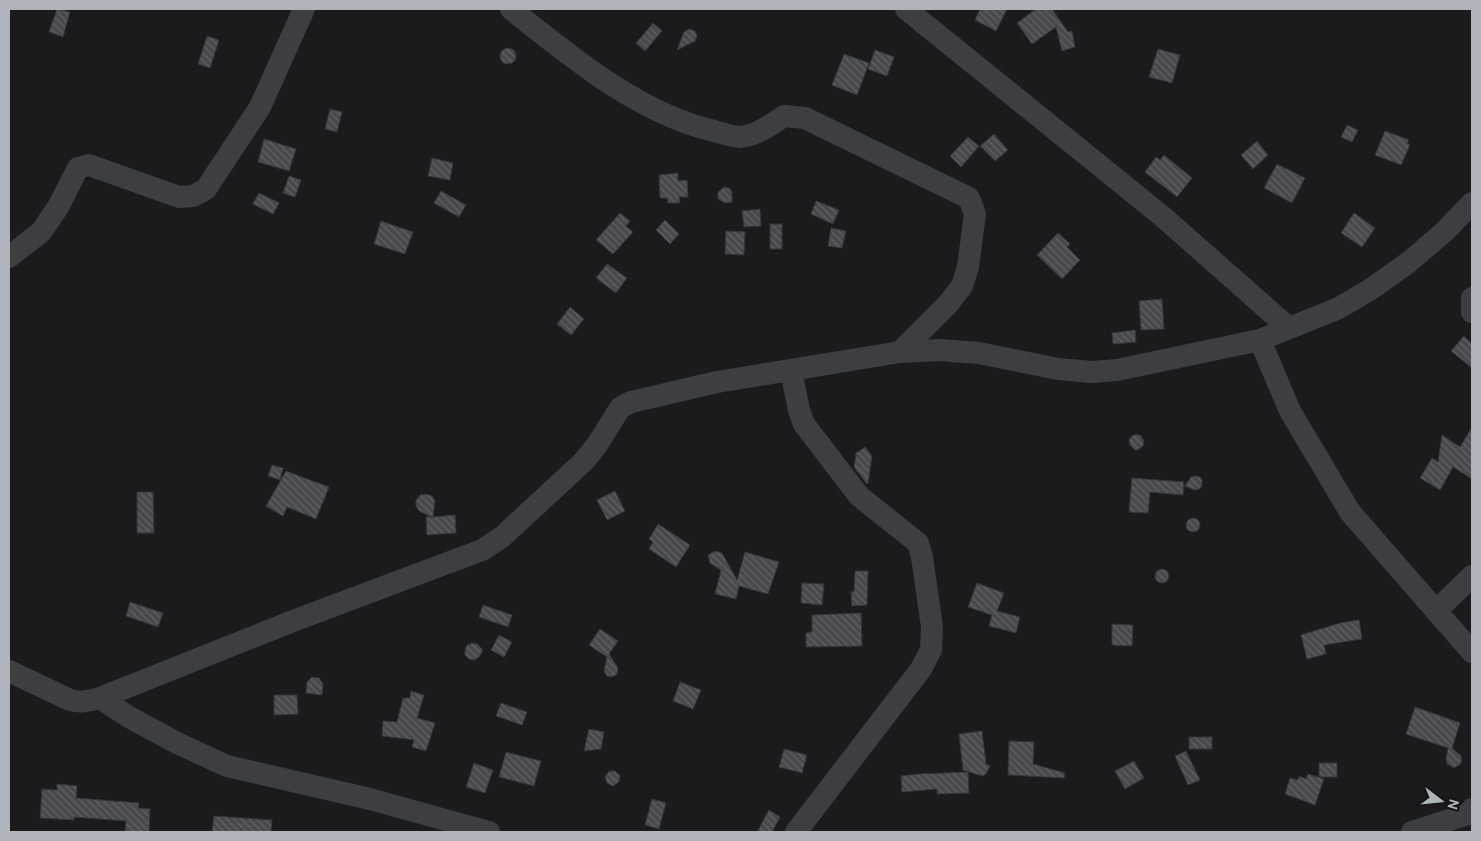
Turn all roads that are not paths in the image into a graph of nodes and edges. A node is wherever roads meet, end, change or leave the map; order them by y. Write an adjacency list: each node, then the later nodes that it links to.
1 (304, 9): 5 (street)
2 (511, 9): 10 (street)
3 (906, 9): 8 (street)
4 (1472, 203): 8 (street)
5 (9, 257)
6 (1472, 298): 7 (street)
7 (1472, 312)
8 (1289, 328): 9 (street)
9 (1260, 340): 10 (street); 13 (street)
10 (900, 352): 11 (street)
11 (792, 371): 16 (street); 19 (street)
12 (1472, 576): 13 (street)
13 (1436, 611): 14 (street)
14 (1472, 652)
15 (9, 671): 16 (street)
16 (100, 698): 18 (street)
17 (1472, 809): 20 (street)
18 (490, 832)
19 (796, 832)
20 (1412, 832)

